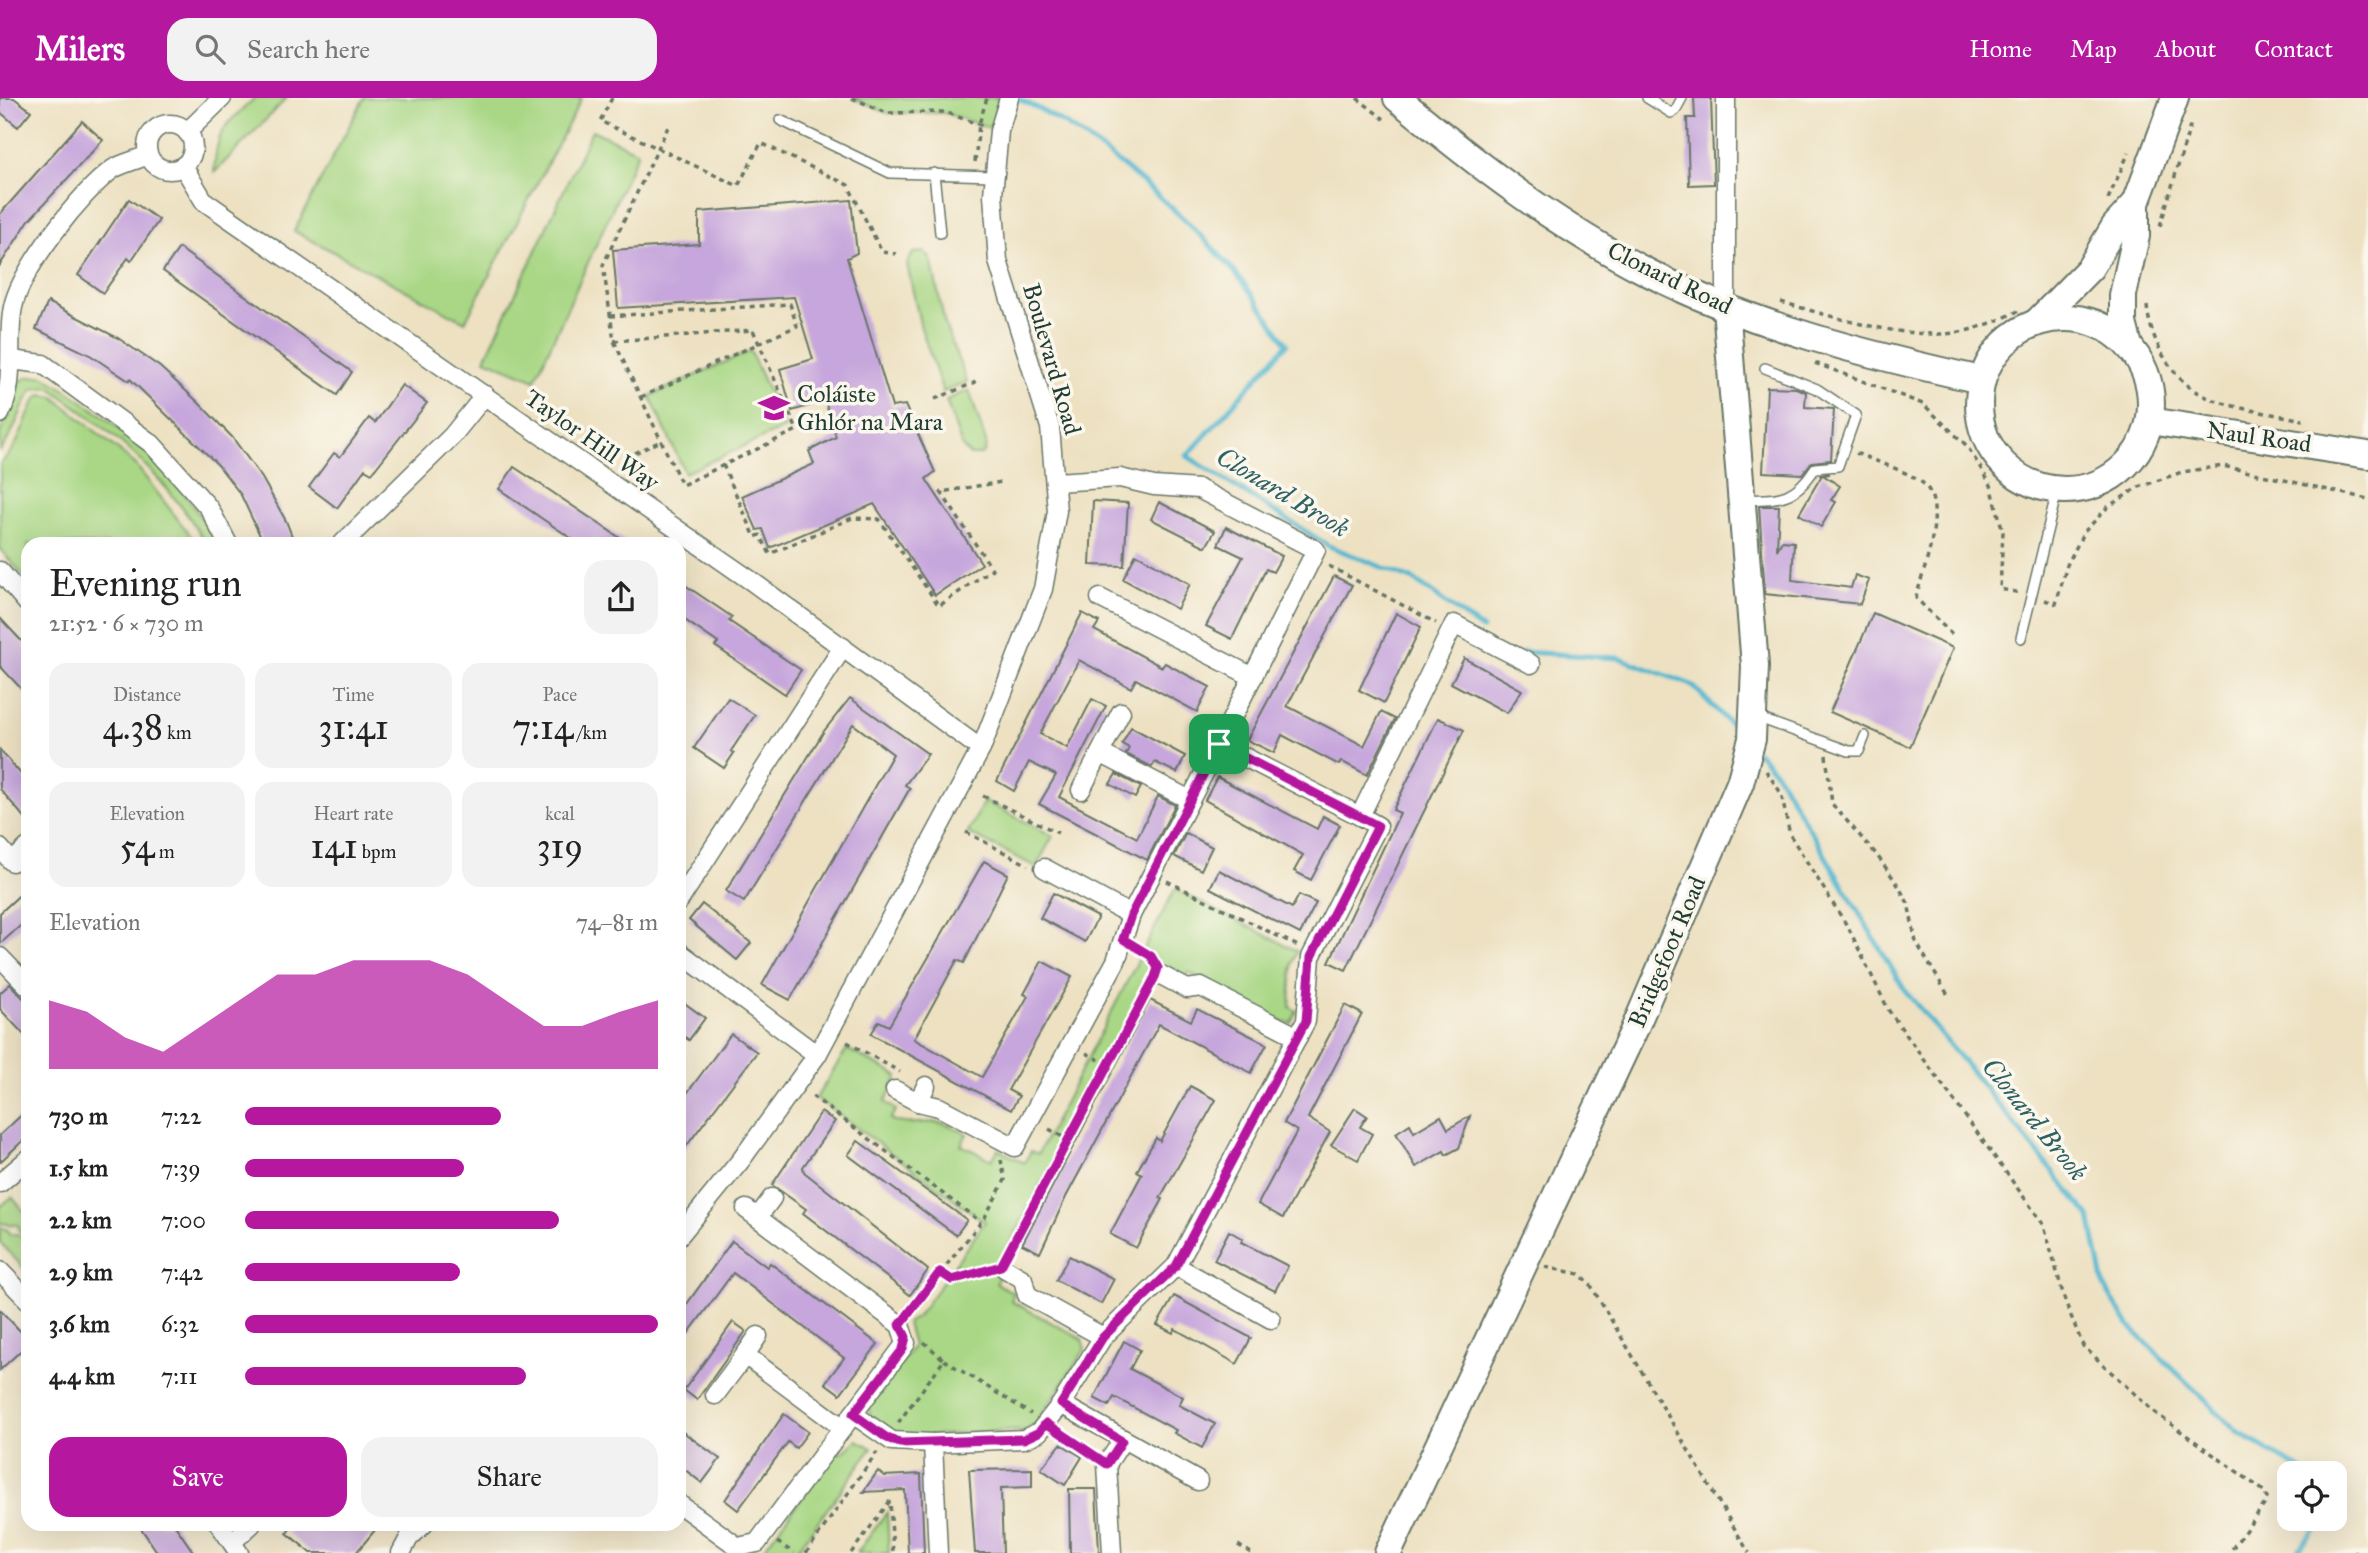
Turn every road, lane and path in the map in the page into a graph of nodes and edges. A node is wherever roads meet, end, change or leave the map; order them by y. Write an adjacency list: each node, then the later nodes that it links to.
1 (611, 98): 18 (path)
2 (853, 98): 13 (path)
3 (987, 98): 13 (path)
4 (1009, 98): 14 (street, Boulevard Road)
5 (1397, 98): 31 (street, Clonard Road)
6 (1647, 98): 7 (lane)
7 (1682, 98)
8 (1726, 98): 31 (street)
9 (2175, 98): 24 (street)
10 (214, 101): 16 (street)
11 (780, 120): 21 (lane)
12 (2192, 122): 27 (path)
13 (979, 124): 14 (path); 22 (path)
14 (1001, 124): 23 (street, Boulevard Road)
15 (668, 127): 18 (path)
16 (187, 132): 19 (street); 20 (street)
17 (2134, 141): 25 (path)
18 (658, 148): 28 (path); 33 (path)
19 (148, 155): 20 (street); 37 (street)
20 (183, 166): 41 (street, Taylor Hill Way)
21 (933, 173): 22 (lane); 26 (lane)
22 (974, 175): 23 (lane)
23 (994, 176): 53 (street, Boulevard Road)
24 (2136, 203): 32 (street); 36 (street)
25 (2103, 210)
26 (940, 233)
27 (2156, 237)
28 (897, 254)
29 (2147, 299): 46 (path)
30 (1775, 300): 32 (path)
31 (1726, 307): 39 (street, Clonard Road); 56 (street, Bridgefoot Road)
32 (2031, 315): 36 (street); 39 (street)
33 (610, 316): 34 (path); 35 (path)
34 (614, 341): 35 (path); 42 (path)
35 (759, 343): 42 (path); 51 (path)
36 (2129, 346): 45 (street)
37 (11, 360): 44 (street); 57 (street)
38 (1765, 368): 48 (lane)
39 (1981, 380): 54 (street)
40 (976, 382): 43 (path)
41 (485, 395): 58 (street); 67 (street, Taylor Hill Way)
42 (641, 397): 47 (path)
43 (934, 399)
44 (0, 414)
45 (2150, 421): 50 (street, Naul Road); 54 (street)
46 (2315, 423)
47 (661, 441): 49 (path); 51 (path)
48 (1844, 448): 56 (lane); 65 (path)
49 (635, 453)
50 (2368, 455)
51 (723, 465): 52 (path)
52 (1002, 482)
53 (1055, 482): 69 (street); 75 (street, Boulevard Road)
54 (2057, 491): 61 (lane)
55 (2368, 499): 61 (path)
56 (1740, 500): 71 (street, Bridgefoot Road)
57 (225, 537)
58 (350, 537)
59 (1329, 566): 64 (path)
60 (0, 571): 62 (street)
61 (2032, 595): 66 (lane)
62 (21, 596)
63 (1100, 598): 69 (street)
64 (1451, 630): 68 (street); 81 (street)
65 (1955, 638)
66 (2021, 638)
67 (843, 647): 75 (street, Taylor Hill Way); 86 (street)
68 (1531, 664)
69 (1253, 677): 74 (street)
70 (1121, 712): 76 (street)
71 (1755, 716): 73 (lane); 77 (street, Bridgefoot Road)
72 (1865, 736): 73 (lane)
73 (1824, 743): 94 (path)
74 (1219, 744): 80 (street); 81 (street)
75 (981, 749): 98 (street, Boulevard Road)
76 (1100, 753): 78 (street); 80 (street)
77 (1747, 753): 111 (street, Bridgefoot Road); 145 (path)
78 (1081, 790)
79 (983, 796): 83 (path)
80 (1190, 800): 85 (street)
81 (1360, 816): 95 (street)
82 (966, 832): 84 (path)
83 (1058, 833)
84 (1041, 869): 87 (street)
85 (1149, 879): 87 (street); 89 (path)
86 (686, 890)
87 (1131, 915): 88 (street)
88 (1123, 939): 92 (path); 101 (street)
89 (1303, 948)
90 (0, 957): 93 (street)
91 (686, 957): 98 (street)
92 (1158, 973): 95 (street); 99 (path)
93 (21, 979)
94 (1948, 995)
95 (1298, 1037): 113 (street)
96 (847, 1042): 101 (path)
97 (1086, 1053): 99 (path)
98 (817, 1055): 110 (street, Boulevard Road)
99 (1109, 1065): 104 (path)
100 (895, 1090): 101 (street)
101 (922, 1094)
102 (812, 1096): 109 (path)
103 (1048, 1129): 104 (path)
104 (1068, 1140): 112 (path)
105 (1001, 1160): 109 (path)
106 (21, 1165): 107 (street)
107 (0, 1183)
108 (772, 1198): 118 (street)
109 (981, 1222): 115 (path)
110 (686, 1227)
111 (1526, 1258): 143 (street, Bridgefoot Road); 144 (path)
112 (1000, 1264): 115 (path); 120 (street)
113 (1176, 1266): 117 (street); 120 (street)
114 (0, 1270): 116 (street)
115 (940, 1272): 118 (path)
116 (21, 1292)
117 (1271, 1319)
118 (900, 1325): 125 (street)
119 (758, 1336): 121 (street)
120 (1103, 1337): 124 (street)
121 (744, 1355): 123 (street); 125 (street)
122 (944, 1360): 126 (path)
123 (715, 1395)
124 (1061, 1404): 126 (street); 127 (street)
125 (848, 1421): 128 (street); 131 (street)
126 (1046, 1423): 128 (street); 129 (path)
127 (1122, 1441): 129 (street); 130 (street)
128 (933, 1443): 140 (street)
129 (1107, 1464): 141 (street)
130 (1198, 1481)
131 (686, 1509)
132 (224, 1531): 136 (street)
133 (247, 1531): 136 (street)
134 (416, 1531): 137 (street)
135 (1238, 1545): 142 (path)
136 (235, 1548)
137 (401, 1553)
138 (852, 1553): 139 (path)
139 (893, 1553)
140 (937, 1553)
141 (1112, 1553)
142 (1251, 1553)
143 (1388, 1553)
144 (1748, 1553)
145 (2229, 1553)

